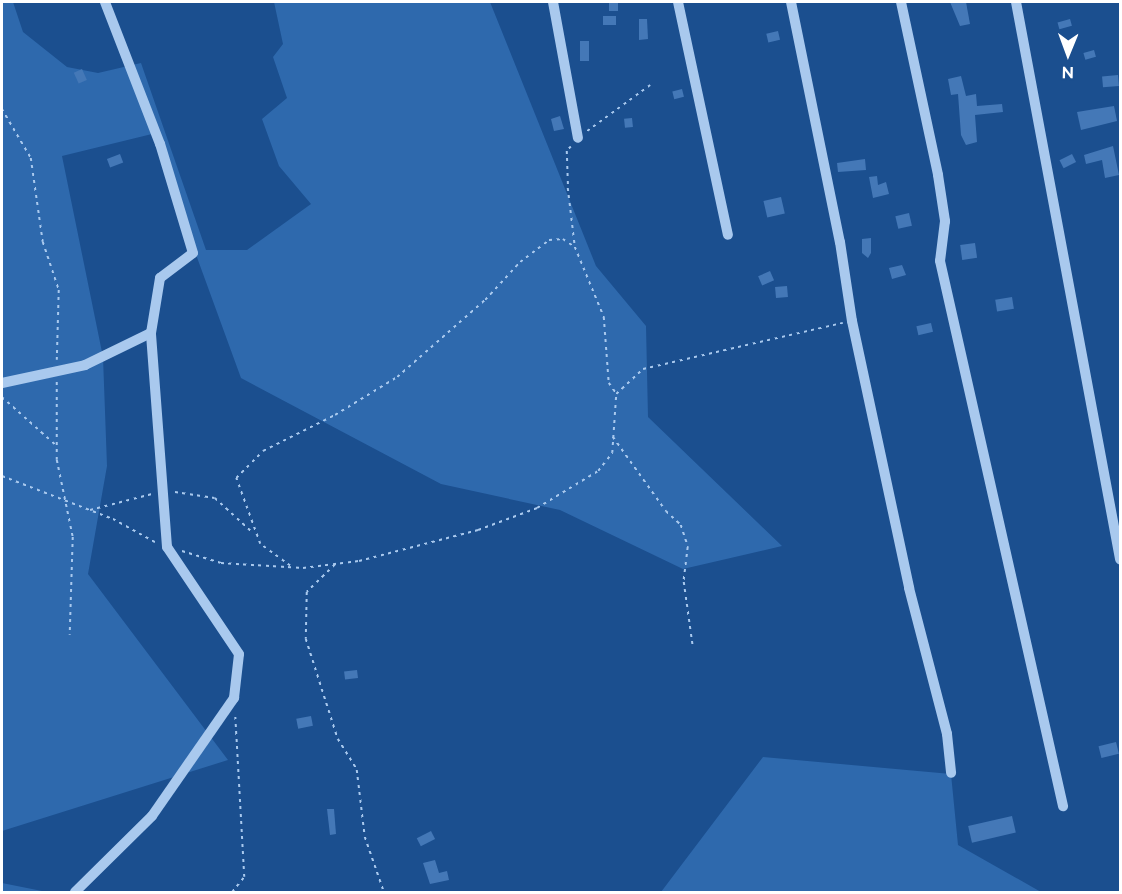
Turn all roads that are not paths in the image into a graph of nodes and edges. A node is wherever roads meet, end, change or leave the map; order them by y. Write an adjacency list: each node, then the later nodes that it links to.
1 (105, 2): 9 (street)
2 (553, 2): 7 (street)
3 (678, 2): 8 (street)
4 (792, 2): 12 (street)
5 (901, 2): 13 (street)
6 (1016, 2): 11 (street)
7 (578, 138)
8 (728, 235)
9 (151, 333): 10 (street); 14 (street)
10 (2, 383)
11 (1120, 560)
12 (951, 773)
13 (1063, 806)
14 (75, 892)

